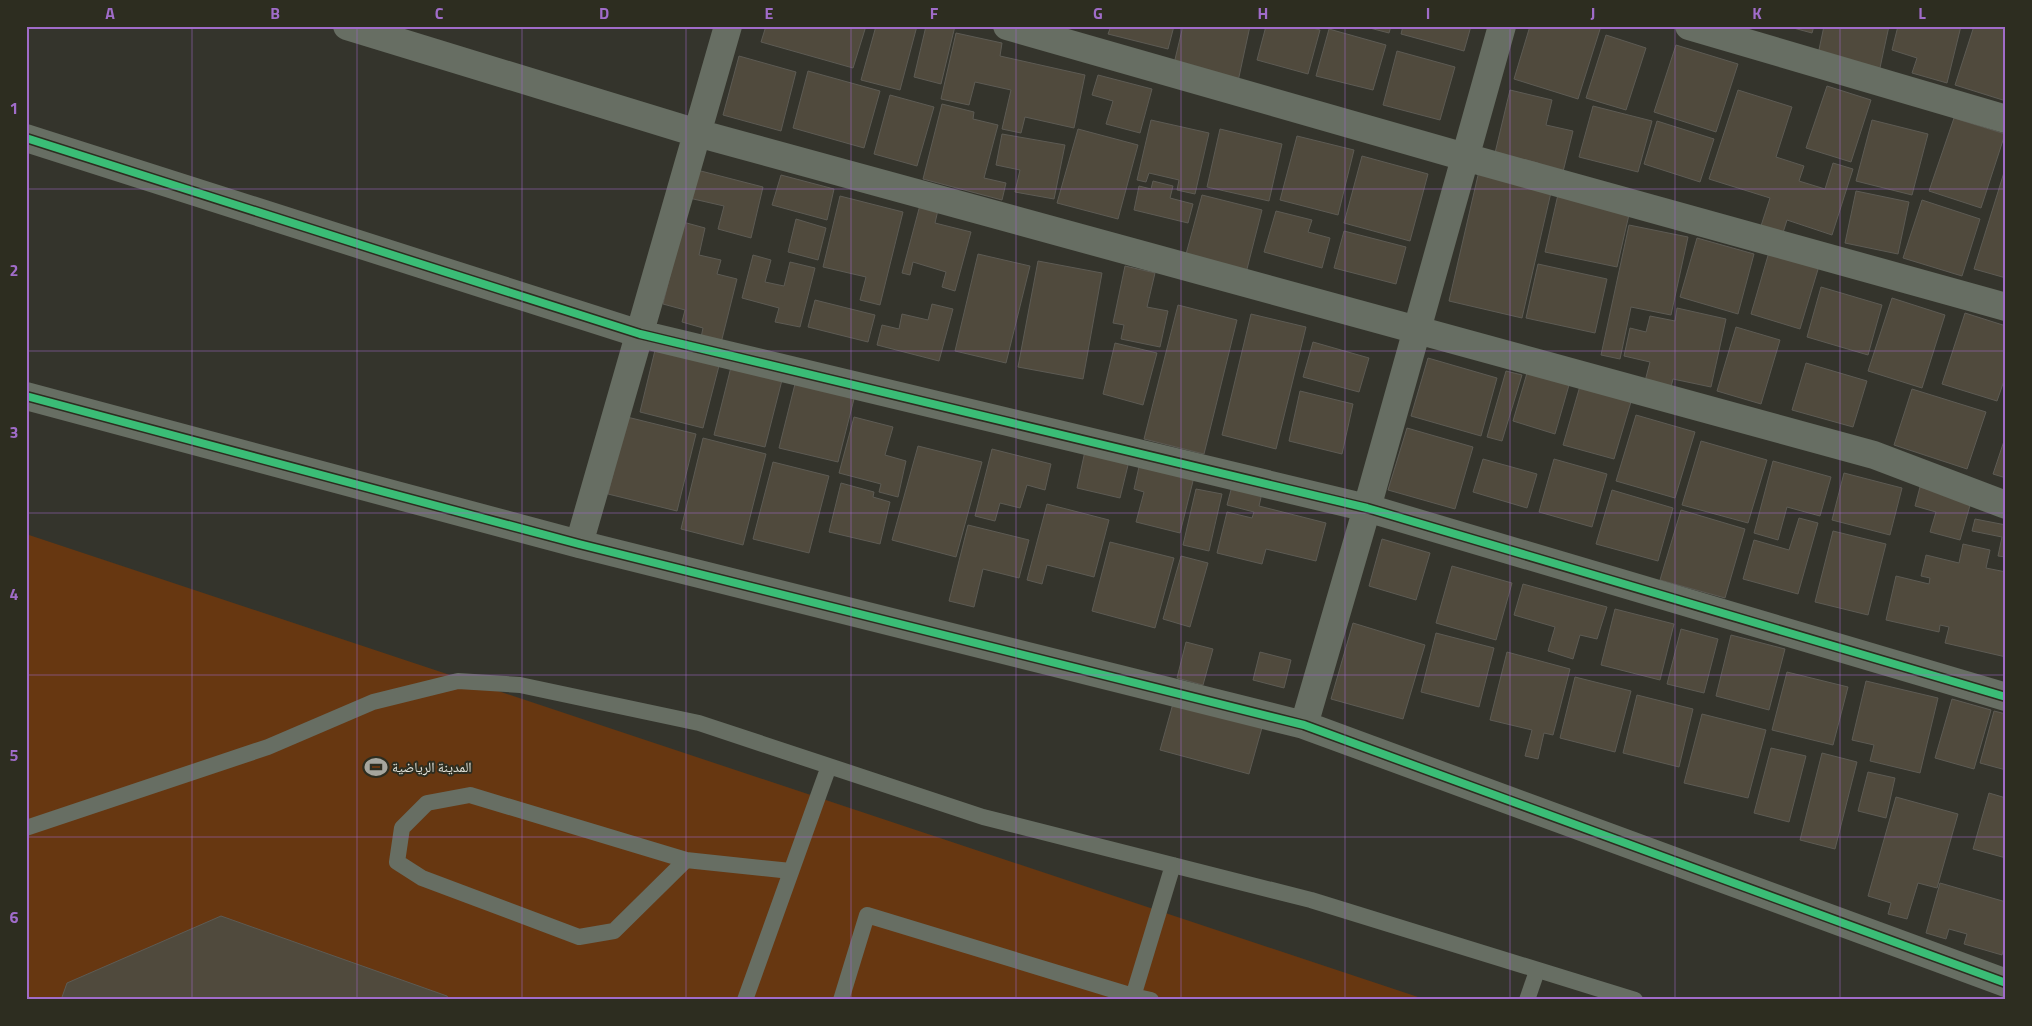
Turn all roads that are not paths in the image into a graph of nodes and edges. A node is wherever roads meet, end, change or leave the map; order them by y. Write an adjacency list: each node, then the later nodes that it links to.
1 (347, 26): 7 (street)
2 (728, 26): 7 (street)
3 (1007, 26): 9 (street)
4 (1502, 26): 9 (street)
5 (1689, 26): 6 (street)
6 (2006, 119)
7 (697, 133): 11 (street); 12 (street)
8 (26, 138): 12 (street)
9 (1465, 157): 10 (street); 11 (street)
10 (2006, 307)
11 (1417, 331): 14 (street); 15 (street)
12 (640, 334): 15 (street); 16 (street)
13 (26, 396): 16 (street)
14 (2006, 505)
15 (1367, 508): 17 (street); 18 (street)
16 (579, 544): 18 (street)
17 (2006, 697)
18 (1304, 725): 25 (street)
19 (829, 766): 20 (lane); 22 (lane); 23 (lane)
20 (26, 828)
21 (686, 860): 21 (lane); 23 (lane)
22 (1173, 866): 24 (lane); 27 (lane)
23 (791, 871): 28 (lane)
24 (1537, 971): 26 (lane); 31 (lane)
25 (2006, 983)
26 (1603, 996): 32 (lane)
27 (1133, 998): 29 (lane); 30 (lane)
28 (745, 1000)
29 (841, 1000)
30 (1151, 1000)
31 (1527, 1000)
32 (1635, 1000)

